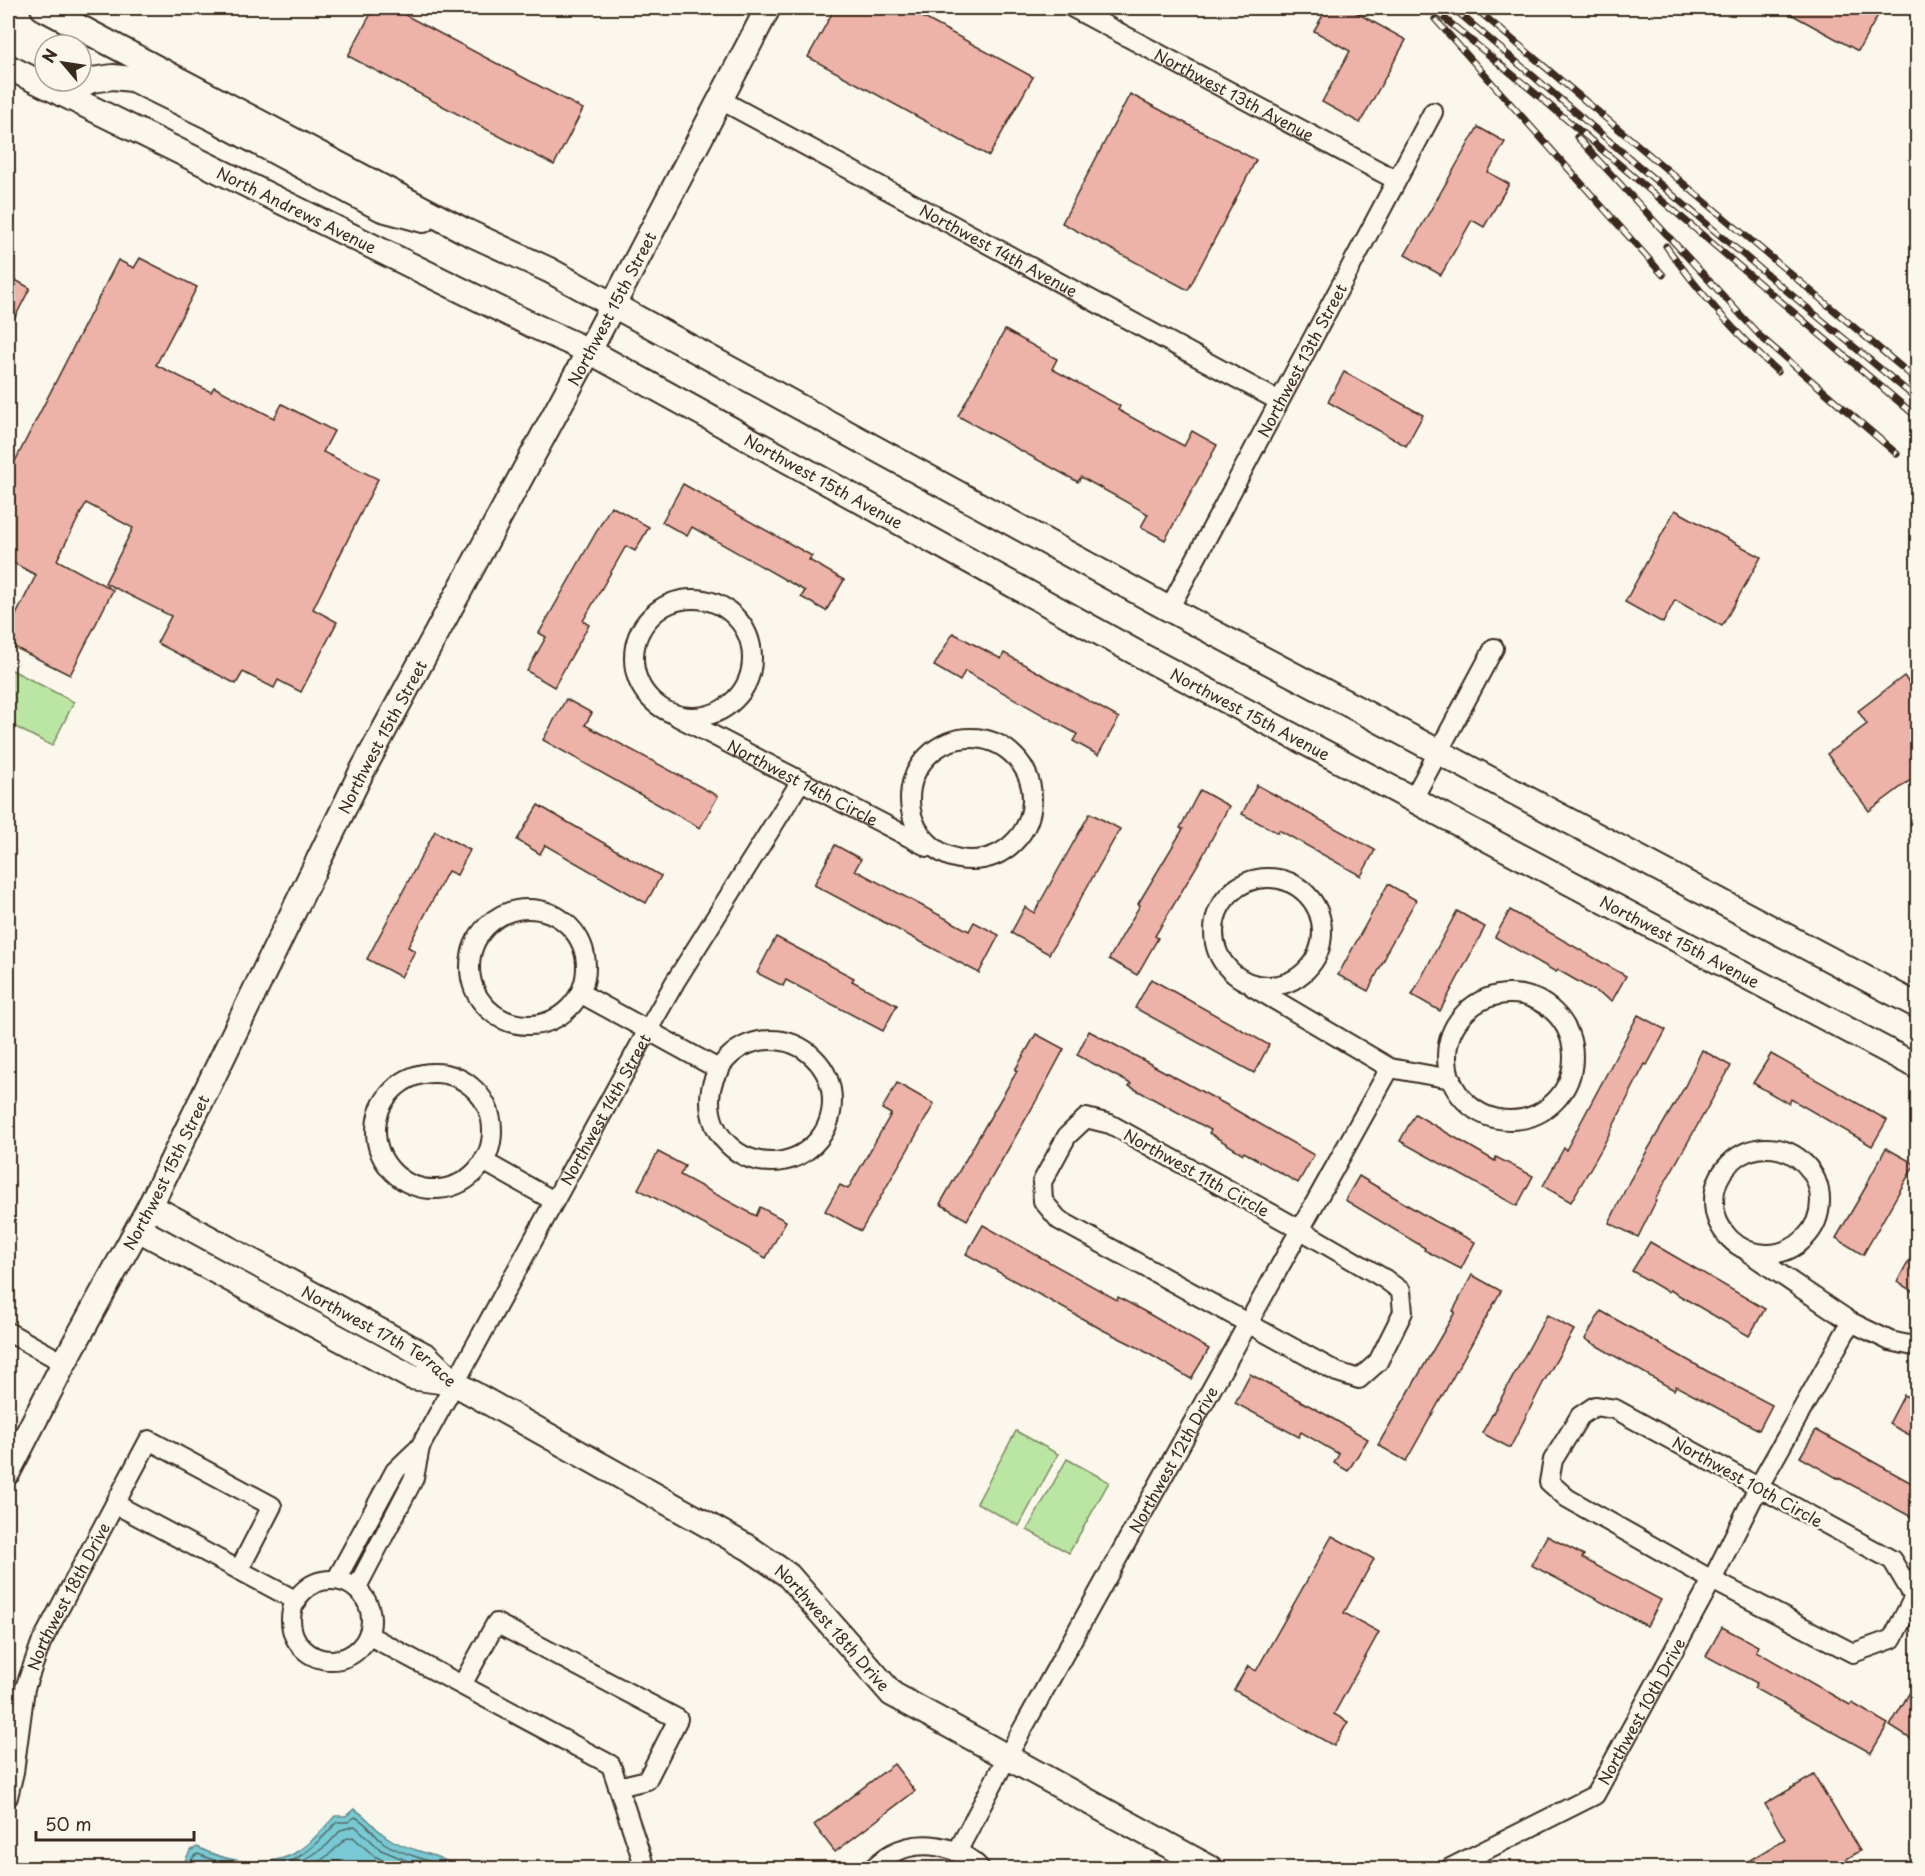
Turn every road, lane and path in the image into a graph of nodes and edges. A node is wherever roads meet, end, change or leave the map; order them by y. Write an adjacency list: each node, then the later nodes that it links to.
1 (43, 8): 9 (street)
2 (768, 8): 6 (street, Northwest 15th Street)
3 (1073, 8): 8 (street, Northwest 13th Avenue)
4 (8, 67): 5 (street, North Andrews Avenue)
5 (62, 94): 9 (street); 11 (street, North Andrews Avenue)
6 (719, 99): 10 (street, Northwest 15th Street); 12 (street, Northwest 14th Avenue)
7 (1434, 112): 8 (street, Northwest 13th Street)
8 (1396, 180): 12 (street, Northwest 13th Street)
9 (463, 230): 10 (street)
10 (613, 305): 11 (street, Northwest 15th Street); 13 (street)
11 (589, 351): 18 (street, Northwest 15th Avenue); 32 (street, Northwest 15th Street)
12 (1279, 401): 13 (street, Northwest 13th Street)
13 (1169, 609): 16 (street)
14 (1494, 648): 16 (street)
15 (665, 711): 15 (street, Northwest 14th Circle); 17 (street, Northwest 14th Circle)
16 (1439, 751): 18 (street); 23 (street)
17 (801, 781): 19 (street, Northwest 14th Circle); 24 (street, Northwest 14th Street)
18 (1413, 799): 22 (street, Northwest 15th Avenue)
19 (940, 853): 19 (street, Northwest 14th Circle)
20 (1244, 981): 20 (street); 27 (street)
21 (580, 993): 21 (street); 24 (street)
22 (1789, 998): 25 (street); 26 (street, Northwest 15th Avenue)
23 (1917, 1006)
24 (648, 1030): 28 (street); 31 (street, Northwest 14th Street)
25 (1917, 1049)
26 (1917, 1067)
27 (1390, 1068): 29 (street); 34 (street, Northwest 12th Drive)
28 (720, 1070): 28 (street)
29 (1451, 1079): 29 (street)
30 (483, 1161): 30 (street); 31 (street)
31 (554, 1201): 41 (street, Northwest 14th Street)
32 (150, 1206): 33 (street, Northwest 15th Street); 41 (street, Northwest 17th Terrace)
33 (138, 1228): 40 (street, Northwest 15th Street); 41 (street, Northwest 17th Terrace)
34 (1301, 1230): 37 (street, Northwest 12th Drive); 37 (street, Northwest 11th Circle); 37 (street, Northwest 11th Circle)
35 (1732, 1242): 35 (street); 36 (street)
36 (1851, 1322): 39 (street); 44 (street)
37 (1248, 1324): 53 (street, Northwest 12th Drive)
38 (8, 1332): 40 (street)
39 (1917, 1347)
40 (64, 1363): 43 (street, Northwest 15th Street)
41 (454, 1383): 42 (street, Northwest 14th Street); 53 (street, Northwest 18th Drive)
42 (420, 1447): 47 (street, Northwest 14th Street); 49 (street, Northwest 14th Street)
43 (8, 1472)
44 (1759, 1486): 48 (street, Northwest 10th Drive); 48 (street, Northwest 10th Circle); 48 (street, Northwest 10th Circle)
45 (115, 1504): 46 (street, Northwest 18th Drive); 46 (street, Northwest 18th Drive); 55 (street, Northwest 18th Drive)
46 (239, 1570): 50 (street, Northwest 18th Drive)
47 (336, 1580): 49 (street); 50 (street)
48 (1712, 1580): 61 (street, Northwest 10th Drive)
49 (356, 1589): 51 (street)
50 (297, 1601): 51 (street)
51 (369, 1635): 52 (street)
52 (462, 1685): 54 (street); 54 (street)
53 (1008, 1757): 56 (street, Northwest 12th Drive); 60 (street, Northwest 18th Drive)
54 (618, 1786): 57 (street)
55 (8, 1797)
56 (957, 1852): 58 (street); 59 (street)
57 (645, 1869)
58 (873, 1869)
59 (980, 1869)
60 (1210, 1869)
61 (1450, 1869)

